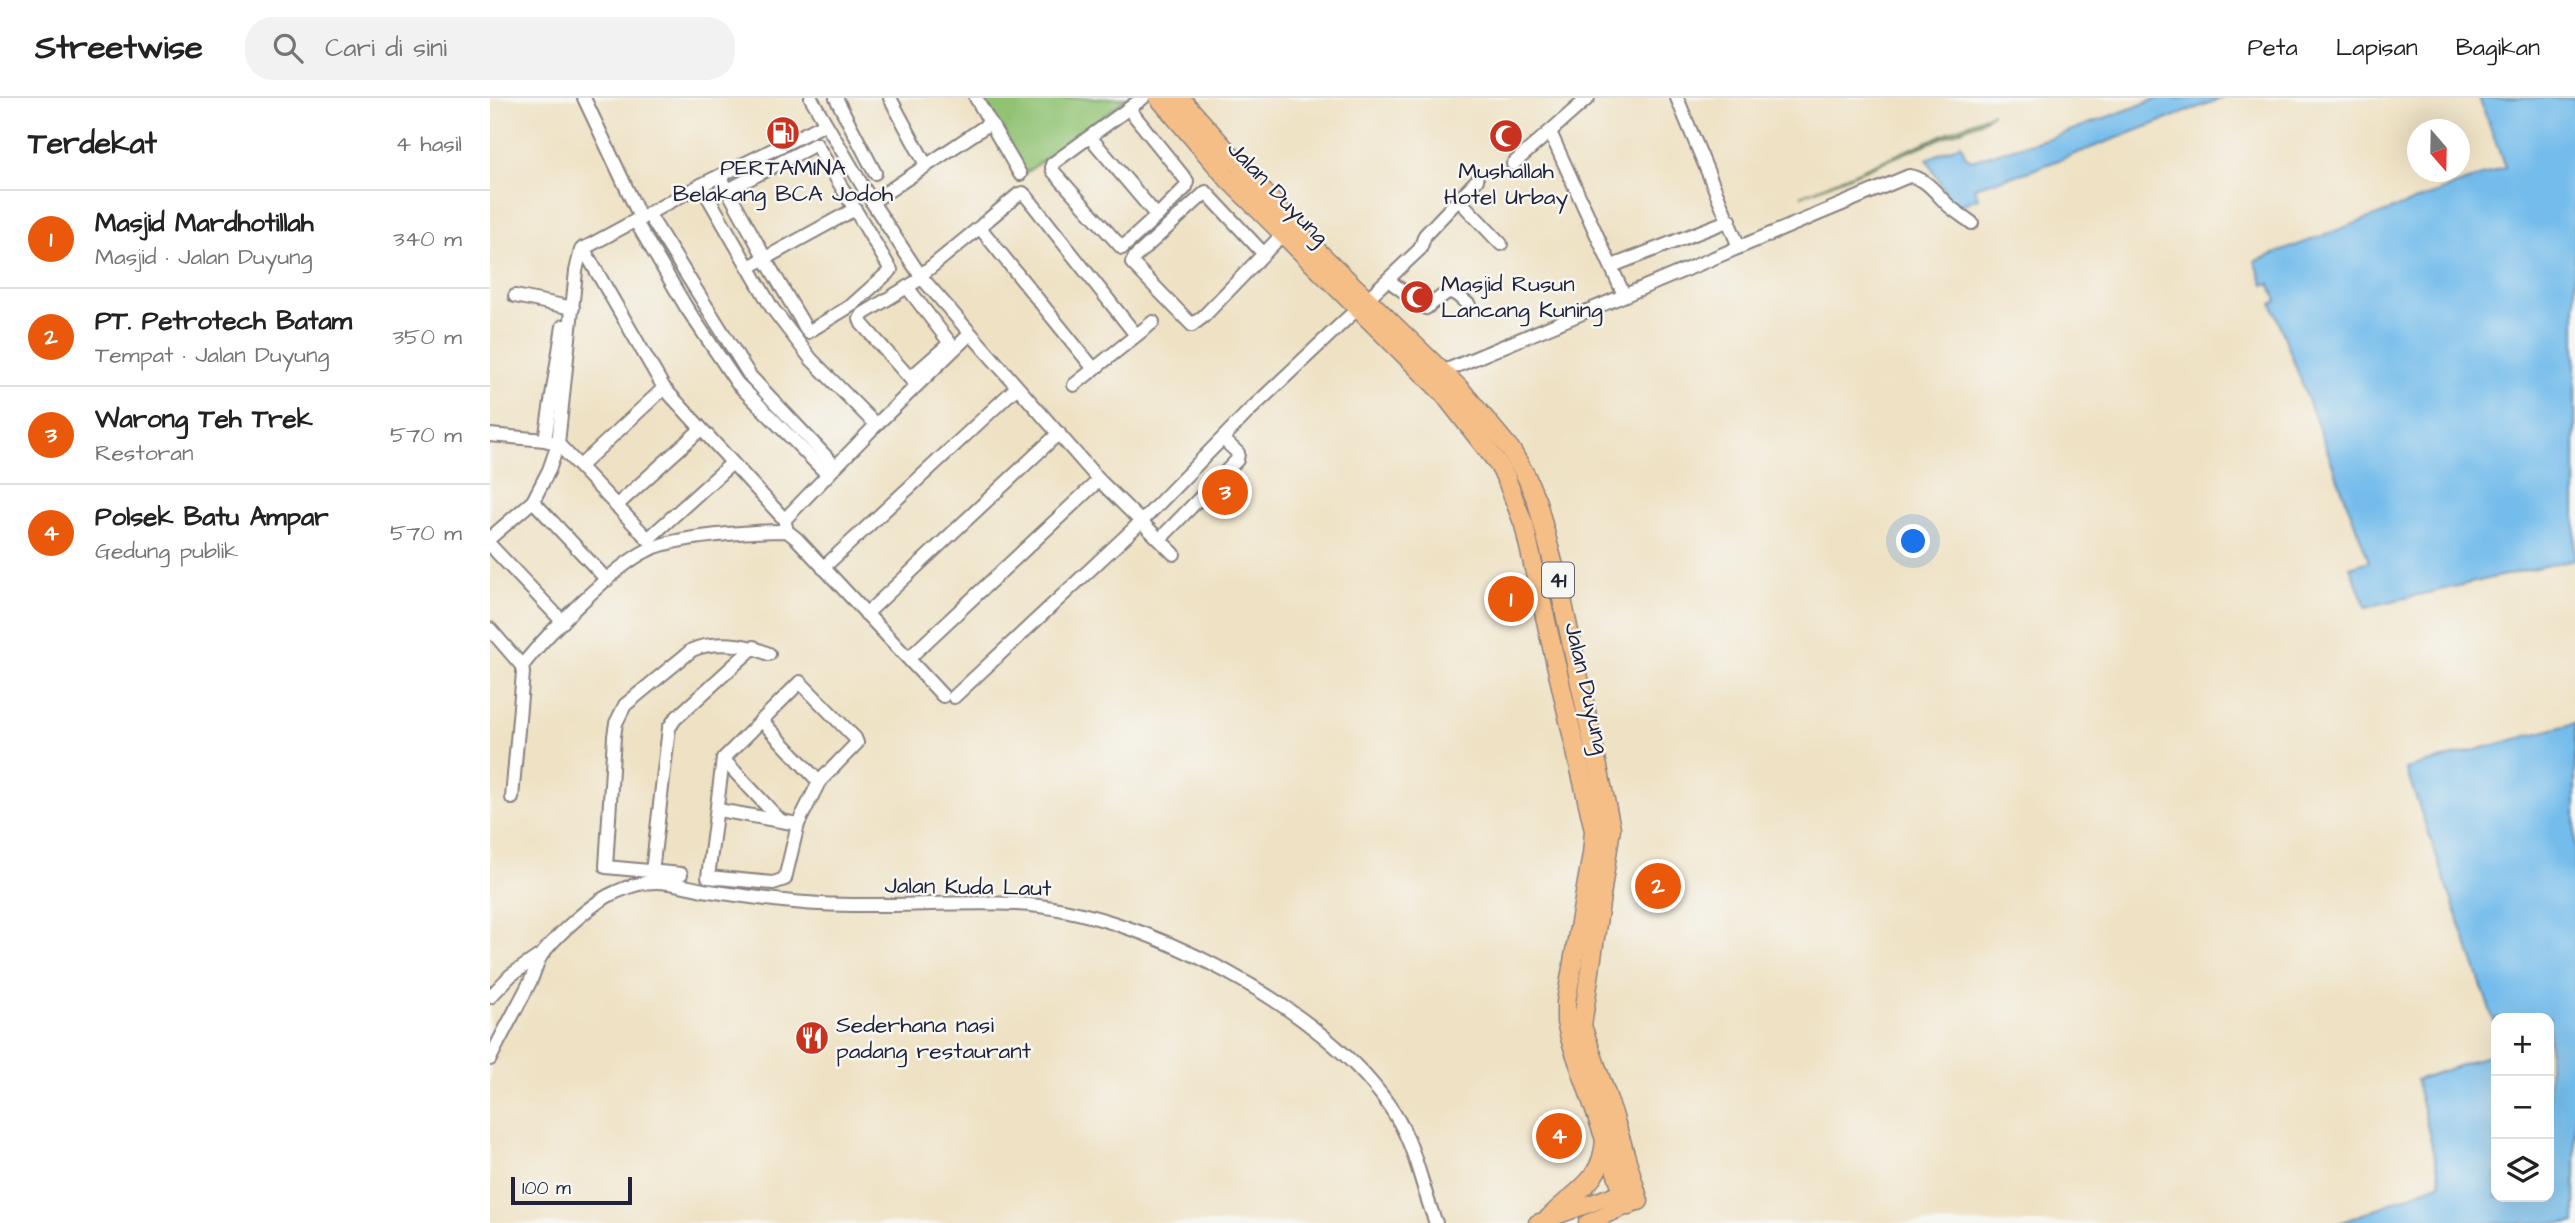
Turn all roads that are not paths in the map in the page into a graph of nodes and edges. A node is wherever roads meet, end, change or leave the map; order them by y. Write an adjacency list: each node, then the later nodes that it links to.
1 (584, 98): 32 (street)
2 (811, 98): 13 (street)
3 (836, 98): 19 (street)
4 (890, 98): 18 (street)
5 (976, 98): 12 (street)
6 (1143, 98): 11 (street)
7 (1159, 98): 24 (highway, Jalan Duyung / 41)
8 (1180, 98): 24 (highway, Jalan Duyung / 41)
9 (1588, 98): 14 (street)
10 (1677, 98): 33 (street)
11 (1129, 109): 15 (street); 31 (street)
12 (990, 122): 18 (street); 20 (street)
13 (825, 124): 16 (street); 29 (street)
14 (1550, 132): 17 (street); 42 (street)
15 (1090, 137): 31 (street); 31 (street)
16 (747, 163): 21 (street); 22 (street)
17 (1513, 164)
18 (926, 165): 29 (street)
19 (875, 173)
20 (1020, 174)
21 (720, 176): 25 (street); 26 (street)
22 (752, 177): 26 (street); 30 (street)
23 (1477, 180): 28 (street)
24 (1237, 181): 27 (street); 36 (highway, Jalan Duyung / 41); 49 (highway, Jalan Duyung / 41)
25 (701, 185): 32 (street); 43 (street)
26 (728, 190): 41 (street)
27 (1211, 196): 40 (street); 40 (street)
28 (1458, 199): 37 (street); 45 (street)
29 (873, 202): 44 (street)
30 (855, 209): 41 (street); 41 (street)
31 (1157, 216)
32 (642, 219): 39 (street); 69 (street)
33 (1730, 220): 38 (street); 42 (street)
34 (1972, 223): 38 (street)
35 (980, 227): 44 (street); 54 (street); 55 (street)
36 (1282, 234): 40 (street); 49 (highway, Jalan Duyung / 41)
37 (1501, 244)
38 (1739, 247): 47 (street)
39 (583, 248): 51 (street); 60 (street)
40 (1263, 253)
41 (765, 258): 43 (street)
42 (1612, 266): 47 (street)
43 (749, 267): 61 (street)
44 (921, 277): 46 (street); 53 (street)
45 (1388, 280): 49 (street); 50 (street)
46 (907, 287): 57 (street); 57 (street)
47 (1624, 295): 56 (street)
48 (515, 296): 51 (street)
49 (1362, 304): 56 (highway, Jalan Duyung / 41); 65 (street); 82 (highway, Jalan Duyung / 41)
50 (1469, 305)
51 (569, 307): 66 (street)
52 (1153, 322): 54 (street)
53 (970, 334): 57 (street); 59 (street)
54 (1136, 335): 55 (street)
55 (1094, 369): 58 (street)
56 (1442, 372): 81 (highway, Jalan Duyung / 41)
57 (913, 382): 61 (street)
58 (1074, 385)
59 (1017, 387): 63 (street); 79 (street)
60 (664, 388): 62 (street); 68 (street)
61 (876, 425): 69 (street)
62 (700, 430): 67 (street); 72 (street)
63 (1059, 433): 70 (street); 83 (street)
64 (490, 435): 66 (street)
65 (1223, 439): 73 (street); 76 (street)
66 (552, 442): 68 (street); 71 (street)
67 (732, 464): 72 (street); 74 (street)
68 (580, 466): 72 (street)
69 (831, 470): 74 (street)
70 (1099, 480): 73 (street); 88 (street)
71 (533, 500): 75 (street); 80 (street)
72 (616, 506)
73 (1142, 521): 76 (street); 88 (street)
74 (786, 525): 79 (street); 80 (street)
75 (490, 538)
76 (1160, 539): 78 (street)
77 (490, 545): 84 (street)
78 (1174, 554)
79 (823, 568): 83 (street)
80 (607, 580): 84 (street)
81 (1559, 585): 82 (highway); 105 (highway, Jalan Duyung / 41)
82 (1539, 590): 104 (highway, Jalan Duyung / 41)
83 (866, 614): 88 (street)
84 (563, 622): 89 (street)
85 (490, 629): 89 (street)
86 (754, 647): 87 (street); 98 (street); 98 (street)
87 (769, 654)
88 (909, 658)
89 (522, 666): 93 (street)
90 (761, 720): 91 (street); 92 (street); 92 (street)
91 (723, 760): 94 (street); 95 (street)
92 (819, 782): 96 (street)
93 (512, 798)
94 (718, 810): 95 (street); 99 (street)
95 (779, 818): 96 (street)
96 (798, 824): 99 (street)
97 (681, 874): 98 (street)
98 (653, 877): 100 (street, Jalan Kuda Laut); 101 (street, Jalan Kuda Laut)
99 (785, 878): 100 (street)
100 (784, 901): 107 (street, Jalan Kuda Laut)
101 (542, 954): 102 (street); 103 (street, Jalan Kuda Laut)
102 (490, 997)
103 (490, 1059)
104 (1605, 1138): 105 (highway, Jalan Duyung / 41); 106 (highway)
105 (1631, 1197): 106 (main road); 108 (main road)
106 (1542, 1221)
107 (1436, 1223)
108 (1587, 1223)

